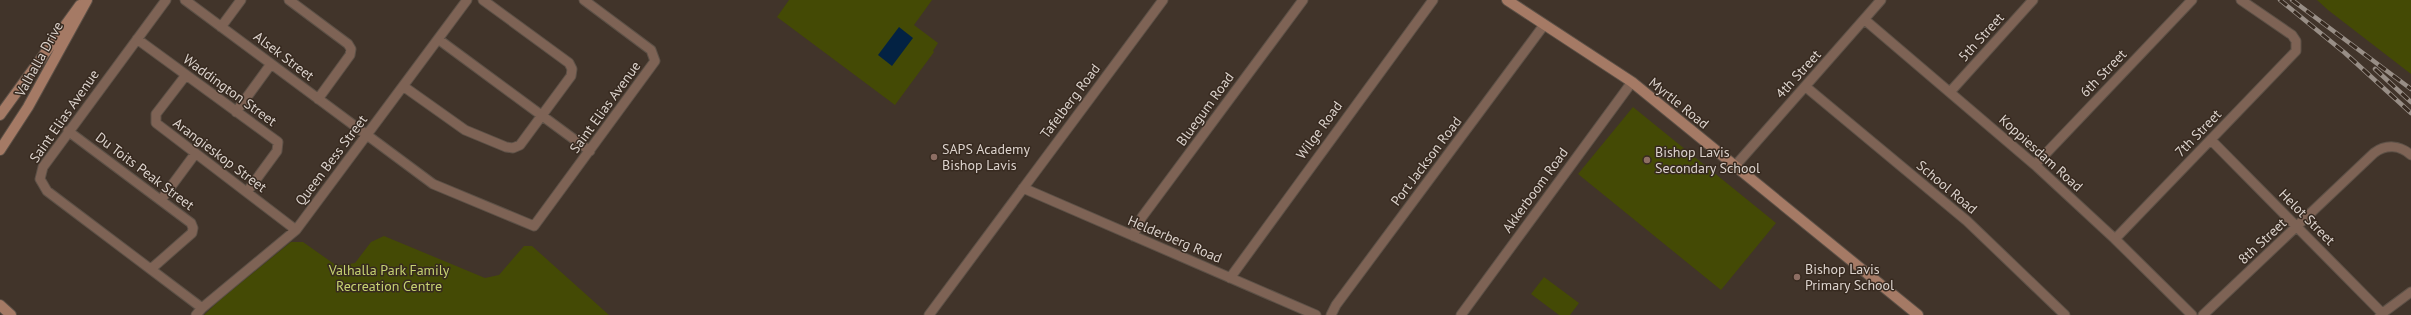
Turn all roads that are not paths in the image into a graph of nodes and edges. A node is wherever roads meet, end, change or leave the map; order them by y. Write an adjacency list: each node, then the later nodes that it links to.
1 (86, 0): 30 (street, Valhalla Drive); 35 (street, Valhalla Drive)
2 (166, 0): 20 (street, Saint Elias Avenue)
3 (185, 0): 19 (street, Alsek Street)
4 (241, 0): 19 (street)
5 (289, 0): 28 (street)
6 (467, 0): 21 (street, Queen Bess Street)
7 (483, 0): 31 (street)
8 (584, 0): 36 (street, Saint Elias Avenue)
9 (1163, 0): 41 (street, Tafelberg Road)
10 (1303, 0): 47 (street, Bluegum Road)
11 (1433, 0): 50 (street, Wilge Road)
12 (1507, 0): 18 (street, Myrtle Road)
13 (1882, 0): 17 (street, 4th Street)
14 (2033, 0): 27 (street, 5th Street)
15 (2192, 0): 39 (street, 6th Street)
16 (2241, 0): 34 (street, 7th Street)
17 (1865, 20): 26 (street, 4th Street); 27 (street, Koppiesdam Road)
18 (1544, 25): 24 (street, Myrtle Road); 58 (street, Port Jackson Road)
19 (221, 27): 22 (street, Alsek Street)
20 (137, 39): 23 (street, Waddington Street); 32 (street, Saint Elias Avenue)
21 (438, 39): 25 (street, Queen Bess Street); 31 (street)
22 (271, 64): 28 (street, Alsek Street); 29 (street)
23 (186, 75): 29 (street, Waddington Street); 37 (street, Arangieskop Street)
24 (1632, 82): 40 (street, Myrtle Road); 59 (street, Akkerboom Road)
25 (403, 86): 31 (street); 33 (street, Queen Bess Street)
26 (1806, 87): 40 (street, 4th Street); 61 (street, School Road)
27 (1950, 92): 39 (street, Koppiesdam Road)
28 (318, 99): 33 (street, Alsek Street)
29 (236, 112): 42 (street, Waddington Street)
30 (0, 115)
31 (542, 116): 36 (street)
32 (68, 131): 43 (street, Du Toits Peak Street); 49 (street, Saint Elias Avenue)
33 (367, 134): 44 (street, Alsek Street); 46 (street, Queen Bess Street)
34 (2212, 140): 45 (street, Helot Street); 48 (street, 7th Street)
35 (0, 150)
36 (590, 151): 44 (street, Saint Elias Avenue)
37 (195, 154): 42 (street, Arangieskop Street); 43 (street)
38 (2411, 155): 45 (street, 8th Street)
39 (2035, 165): 48 (street, Koppiesdam Road)
40 (1735, 166): 60 (street, Myrtle Road)
41 (1023, 188): 47 (street, Helderberg Road); 56 (street, Tafelberg Road)
42 (247, 192): 46 (street, Arangieskop Street)
43 (161, 200): 49 (street, Du Toits Peak Street)
44 (534, 226)
45 (2297, 227): 54 (street, Helot Street); 63 (street, 8th Street)
46 (296, 230): 53 (street, Queen Bess Street)
47 (1133, 236): 50 (street, Helderberg Road)
48 (2115, 239): 62 (street, Koppiesdam Road)
49 (151, 269): 53 (street, Saint Elias Avenue)
50 (1230, 278): 57 (street, Helderberg Road)
51 (2411, 292): 54 (street)
52 (0, 305): 55 (street)
53 (199, 311)
54 (2381, 314)
55 (11, 315)
56 (928, 315)
57 (1316, 315)
58 (1331, 315)
59 (1461, 315)
60 (1918, 315)
61 (2065, 315)
62 (2192, 315)
63 (2203, 315)

